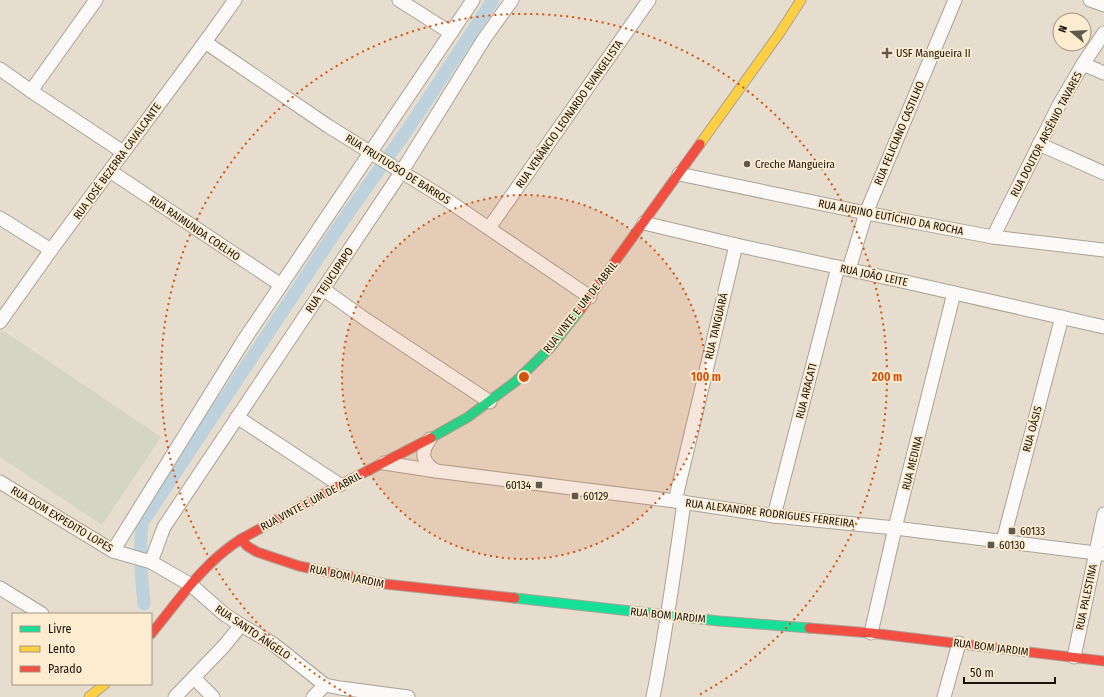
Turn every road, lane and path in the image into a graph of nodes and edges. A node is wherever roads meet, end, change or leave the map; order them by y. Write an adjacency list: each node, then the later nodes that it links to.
1 (96, 0): 17 (street)
2 (235, 0): 13 (street, RUA JOSÉ BEZERRA CAVALCANTE)
3 (399, 0): 11 (street)
4 (473, 0): 11 (street)
5 (512, 0): 21 (street, RUA TEJUCUPAPO)
6 (649, 0): 28 (street, RUA VENÂNCIO LEONARDO EVANGELISTA)
7 (801, 0): 24 (main road, RUA VINTE E UM DE ABRIL)
8 (955, 0): 25 (street, RUA FELICIANO CASTILHO)
9 (1090, 0): 10 (street)
10 (1104, 5)
11 (451, 33): 20 (street)
12 (1104, 33): 14 (street, RUA DOUTOR ARSÊNIO TAVARES)
13 (205, 42): 19 (street, RUA JOSÉ BEZERRA CAVALCANTE); 20 (street, RUA FRUTUOSO DE BARROS)
14 (1083, 64): 16 (street); 18 (street, RUA DOUTOR ARSÊNIO TAVARES)
15 (0, 69): 17 (street)
16 (1104, 73)
17 (31, 91): 19 (street)
18 (1039, 144): 23 (street); 29 (street, RUA DOUTOR ARSÊNIO TAVARES)
19 (123, 152): 22 (street, RUA JOSÉ BEZERRA CAVALCANTE)
20 (374, 154): 21 (street, RUA FRUTUOSO DE BARROS); 34 (street)
21 (398, 169): 28 (street, RUA FRUTUOSO DE BARROS); 35 (street, RUA TEJUCUPAPO)
22 (110, 171): 31 (street, RUA JOSÉ BEZERRA CAVALCANTE); 34 (street, RUA RAIMUNDA COELHO)
23 (1104, 173)
24 (679, 174): 25 (street, RUA AURINO EUTÍCHIO DA ROCHA); 27 (main road, RUA VINTE E UM DE ABRIL)
25 (866, 213): 29 (street, RUA AURINO EUTÍCHIO DA ROCHA); 33 (street, RUA FELICIANO CASTILHO)
26 (0, 218): 31 (street)
27 (644, 223): 30 (street, RUA JOÃO LEITE); 37 (main road, RUA VINTE E UM DE ABRIL)
28 (489, 228): 37 (street, RUA FRUTUOSO DE BARROS)
29 (993, 237): 32 (street, RUA AURINO EUTÍCHIO DA ROCHA)
30 (736, 245): 33 (street, RUA JOÃO LEITE); 48 (street, RUA TANGUARÁ)
31 (51, 250): 39 (street, RUA JOSÉ BEZERRA CAVALCANTE)
32 (1104, 250)
33 (844, 268): 36 (street, RUA JOÃO LEITE); 50 (street, RUA ARACATI)
34 (281, 285): 54 (street)
35 (322, 289): 41 (street); 42 (street, RUA TEJUCUPAPO)
36 (954, 293): 38 (street, RUA JOÃO LEITE); 51 (street, RUA MEDINA)
37 (590, 297): 41 (main road, RUA VINTE E UM DE ABRIL)
38 (1062, 317): 40 (street, RUA JOÃO LEITE); 53 (street, RUA OÁSIS)
39 (0, 322)
40 (1104, 327)
41 (490, 402): 43 (main road, RUA VINTE E UM DE ABRIL)
42 (237, 417): 47 (street); 56 (street, RUA TEJUCUPAPO)
43 (430, 439): 44 (main road, RUA VINTE E UM DE ABRIL); 45 (street)
44 (381, 463): 45 (street, RUA ALEXANDRE RODRIGUES FERREIRA); 47 (main road, RUA VINTE E UM DE ABRIL)
45 (436, 471): 48 (street, RUA ALEXANDRE RODRIGUES FERREIRA)
46 (0, 482): 54 (street, RUA DOM EXPEDITO LOPES)
47 (340, 485): 52 (main road, RUA VINTE E UM DE ABRIL)
48 (679, 502): 50 (street, RUA ALEXANDRE RODRIGUES FERREIRA); 60 (street, RUA TANGUARÁ)
49 (1104, 514): 55 (street, RUA PALESTINA)
50 (774, 516): 51 (street, RUA ALEXANDRE RODRIGUES FERREIRA)
51 (895, 528): 53 (street, RUA ALEXANDRE RODRIGUES FERREIRA); 63 (street, RUA MEDINA)
52 (241, 538): 57 (main road, RUA VINTE E UM DE ABRIL); 60 (main road, RUA BOM JARDIM)
53 (1003, 541): 55 (street, RUA ALEXANDRE RODRIGUES FERREIRA)
54 (113, 551): 56 (street, RUA DOM EXPEDITO LOPES)
55 (1100, 553): 65 (street, RUA PALESTINA)
56 (149, 561): 57 (street, RUA DOM EXPEDITO LOPES)
57 (191, 585): 61 (street, RUA SANTO ÂNGELO); 62 (main road, RUA VINTE E UM DE ABRIL)
58 (0, 588): 59 (street)
59 (40, 613)
60 (667, 615): 63 (main road, RUA BOM JARDIM); 76 (street, RUA TANGUARÁ)
61 (241, 625): 67 (street); 69 (street, RUA SANTO ÂNGELO)
62 (152, 633)
63 (871, 633): 64 (main road, RUA BOM JARDIM)
64 (959, 643): 65 (main road, RUA BOM JARDIM); 77 (street)
65 (1074, 657): 66 (main road, RUA BOM JARDIM)
66 (1104, 661)
67 (194, 678): 72 (street); 73 (street)
68 (104, 685): 71 (main road)
69 (324, 685): 70 (street, RUA SANTO ÂNGELO); 74 (street)
70 (365, 694): 75 (street, RUA SANTO ÂNGELO)
71 (89, 697)
72 (175, 697)
73 (213, 697)
74 (313, 697)
75 (408, 697)
76 (653, 697)
77 (944, 697)

